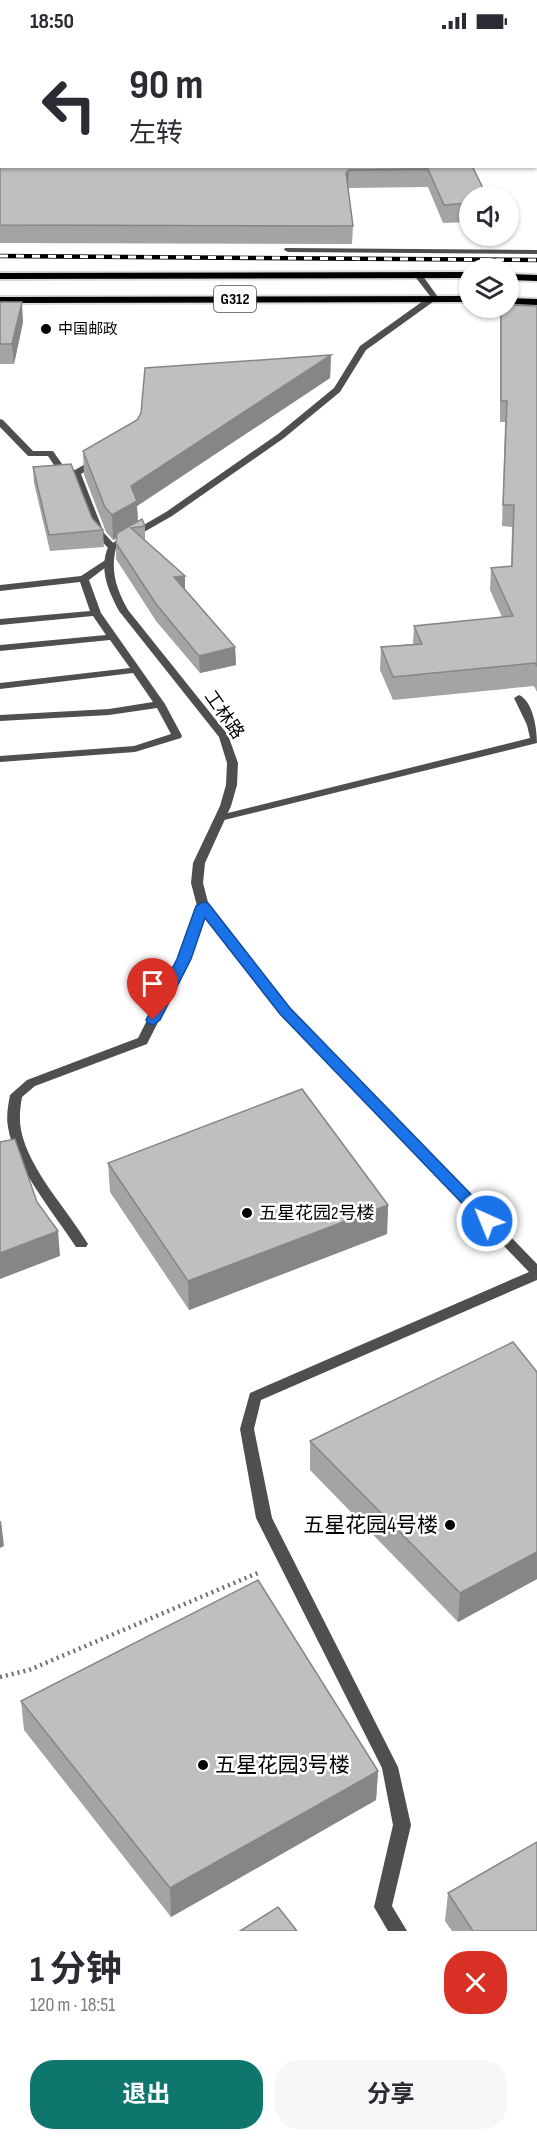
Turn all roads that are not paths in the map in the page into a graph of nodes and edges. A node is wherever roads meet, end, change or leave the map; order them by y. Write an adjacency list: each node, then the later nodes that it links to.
1 (288, 250): 2 (street)
2 (537, 252)
3 (417, 274): 4 (highway, G312); 5 (highway, G312); 8 (street)
4 (459, 275)
5 (0, 276)
6 (519, 277): 7 (highway)
7 (537, 278)
8 (434, 297): 9 (highway, G312); 10 (highway, G312); 16 (street)
9 (459, 298)
10 (0, 300)
11 (519, 301): 12 (highway)
12 (537, 302)
13 (0, 422): 15 (street)
14 (105, 456): 15 (street)
15 (76, 473): 16 (street)
16 (112, 547): 17 (street)
17 (107, 562): 18 (street); 30 (street, 工林路)
18 (84, 579): 19 (street); 20 (street)
19 (0, 588)
20 (96, 613): 21 (street); 22 (street)
21 (0, 622)
22 (112, 637): 23 (street); 24 (street)
23 (0, 648)
24 (137, 670): 25 (street); 27 (street)
25 (0, 686)
26 (519, 698): 30 (street)
27 (160, 704): 28 (street); 29 (street)
28 (0, 718)
29 (0, 759)
30 (220, 818): 31 (street, 工林路)
31 (203, 906): 32 (street); 33 (street, 工林路)
32 (81, 1244)
33 (537, 1273): 34 (street)
34 (398, 1931)

